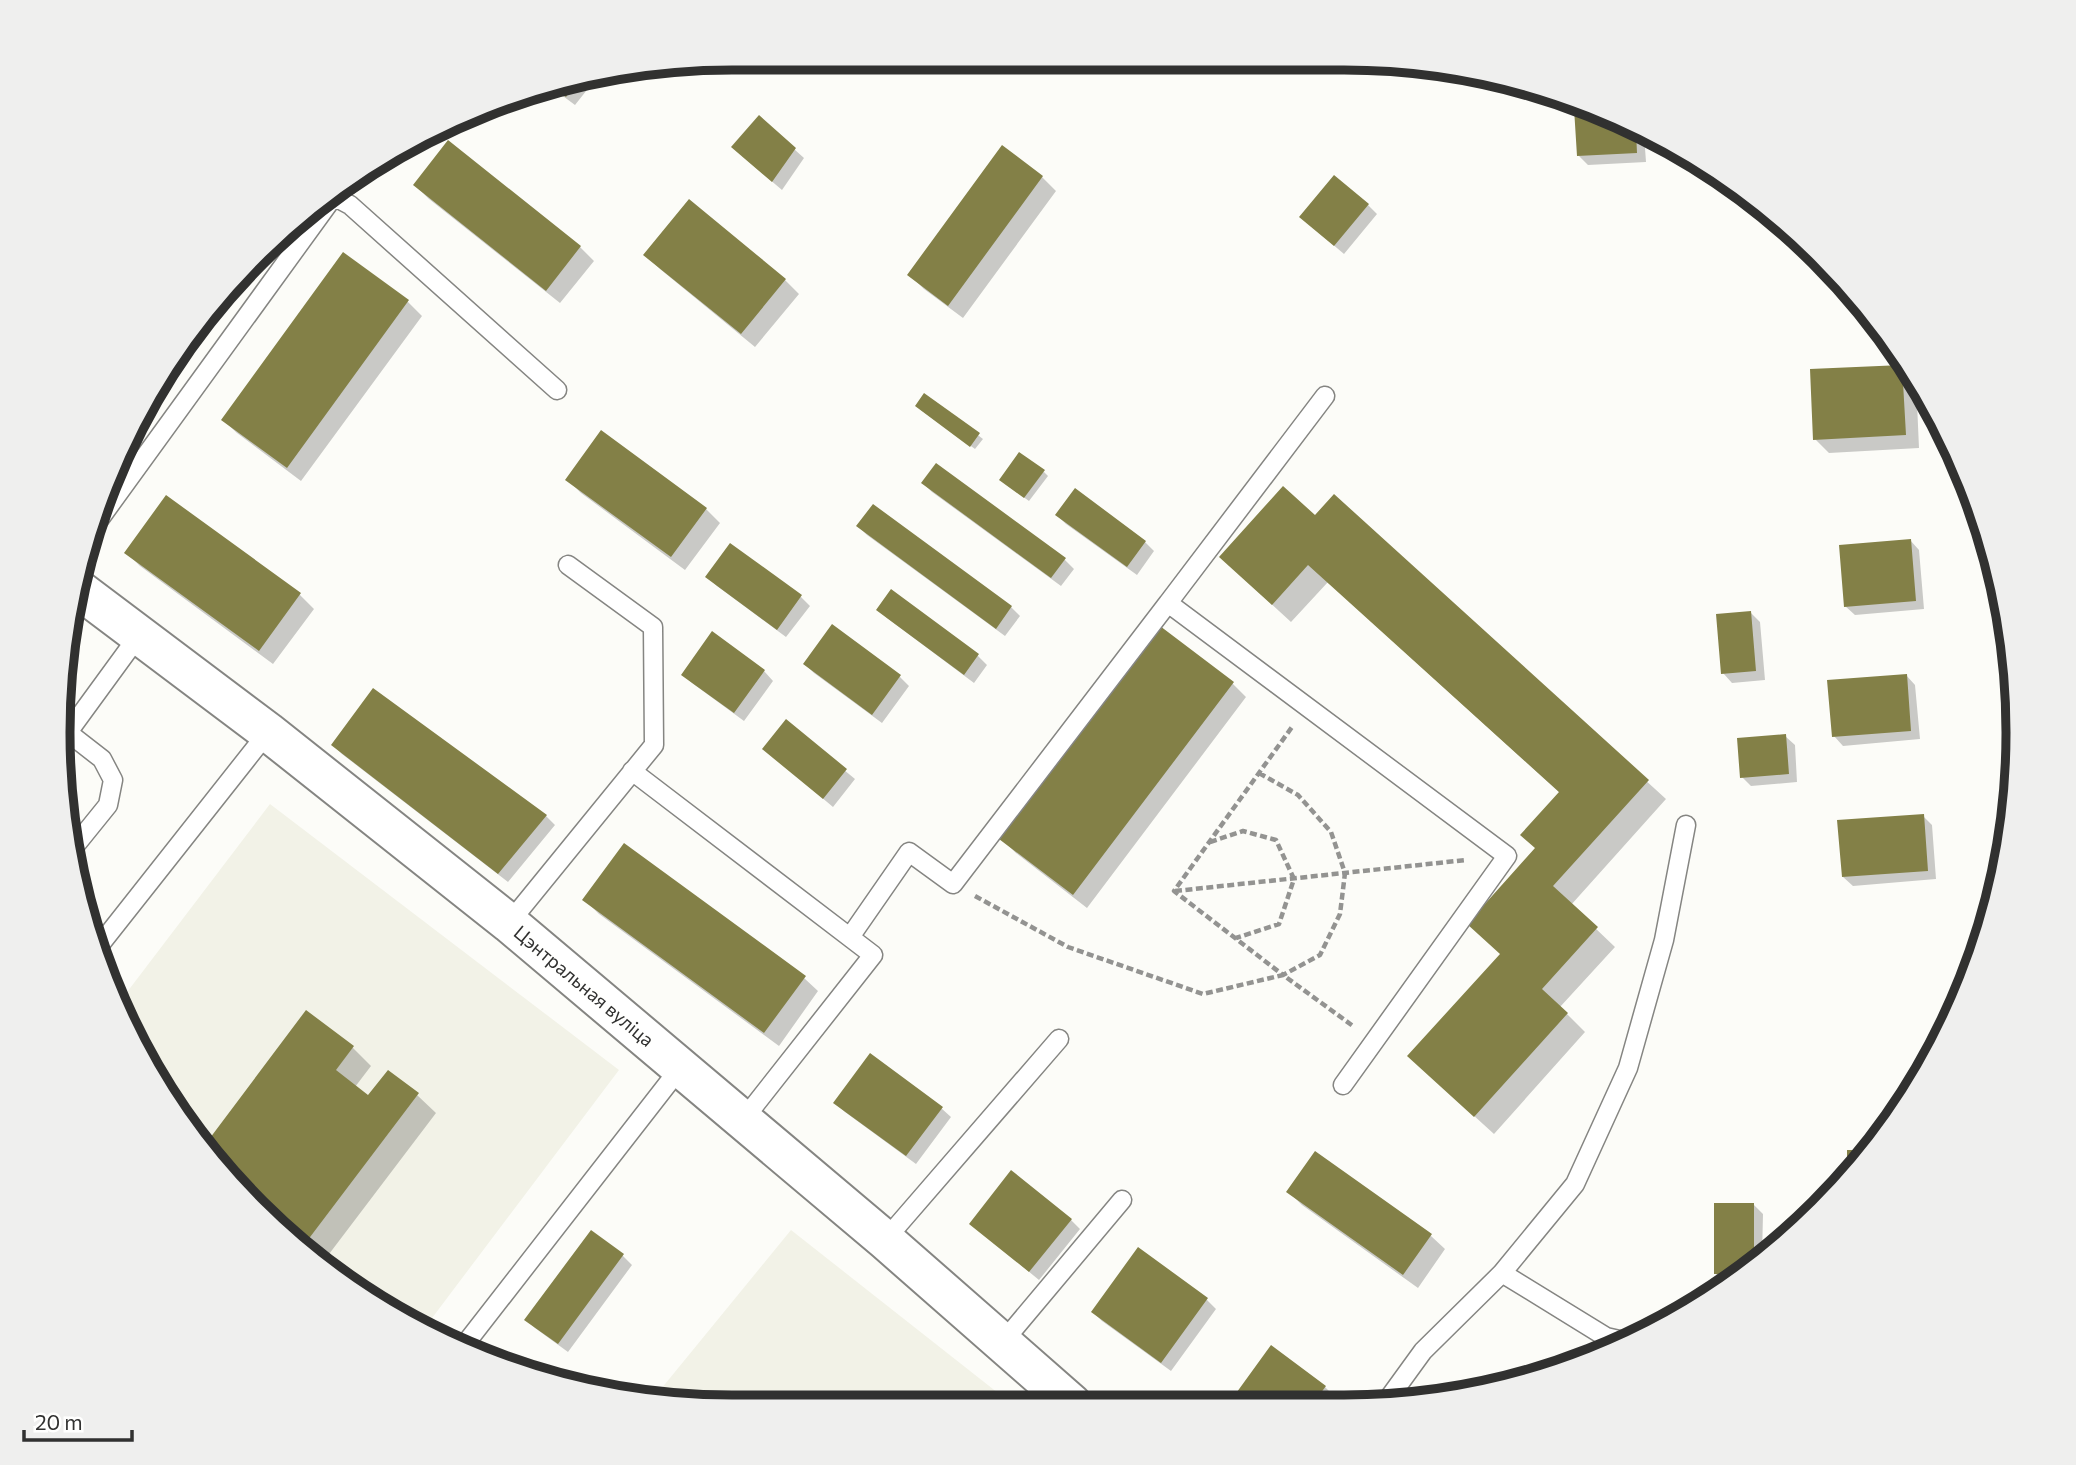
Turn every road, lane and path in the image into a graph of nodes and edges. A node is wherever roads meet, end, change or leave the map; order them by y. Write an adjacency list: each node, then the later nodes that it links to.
1 (340, 199): 3 (lane)
2 (318, 216): 5 (lane)
3 (557, 390)
4 (1325, 396): 8 (lane)
5 (111, 503)
6 (568, 565): 14 (lane)
7 (85, 595): 9 (street, Цэнтральная вуліца)
8 (1168, 603): 10 (lane); 22 (lane)
9 (139, 635): 11 (lane); 12 (street, Цэнтральная вуліца)
10 (1306, 706): 15 (path); 19 (lane)
11 (70, 729)
12 (268, 732): 24 (street, Цэнтральная вуліца); 27 (lane)
13 (70, 735): 17 (lane)
14 (632, 771): 24 (lane); 25 (lane)
15 (1259, 773): 18 (path); 20 (path)
16 (1686, 825): 36 (lane)
17 (79, 840)
18 (1210, 842): 21 (path); 23 (path)
19 (1507, 856): 20 (path); 30 (lane)
20 (1345, 873): 21 (path); 28 (path)
21 (1294, 879): 23 (path); 26 (path)
22 (953, 884): 25 (lane); 28 (path)
23 (1174, 891): 26 (path)
24 (509, 923): 31 (street, Цэнтральная вуліца)
25 (850, 937): 33 (lane)
26 (1235, 938): 28 (path)
27 (104, 940)
28 (1283, 975): 30 (path)
29 (1059, 1039): 35 (lane)
30 (1374, 1042): 32 (lane)
31 (680, 1068): 33 (street, Цэнтральная вуліца); 38 (lane)
32 (1343, 1085)
33 (743, 1121): 35 (street, Цэнтральная вуліца)
34 (1122, 1200): 39 (lane)
35 (885, 1240): 39 (street, Цэнтральная вуліца)
36 (1502, 1273): 37 (lane); 40 (lane)
37 (1612, 1338)
38 (468, 1340)
39 (1002, 1343): 41 (street, Цэнтральная вуліца)
40 (1392, 1393)
41 (1062, 1395)

